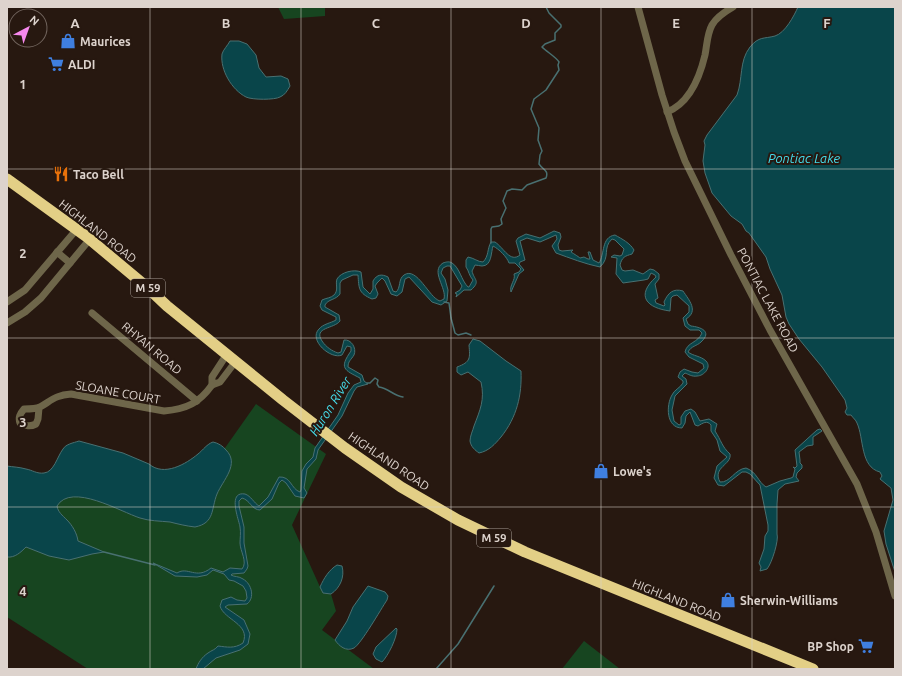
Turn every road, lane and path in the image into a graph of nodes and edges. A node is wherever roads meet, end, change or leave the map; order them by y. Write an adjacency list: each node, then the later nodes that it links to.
1 (638, 7): 3 (street, PONTIAC LAKE ROAD)
2 (733, 7): 3 (street)
3 (668, 112): 17 (street, PONTIAC LAKE ROAD)
4 (7, 179): 5 (highway, HIGHLAND ROAD / M 59)
5 (77, 229): 6 (highway, HIGHLAND ROAD / M 59); 7 (street)
6 (90, 239): 8 (street); 12 (highway, HIGHLAND ROAD / M 59)
7 (57, 252): 8 (street); 9 (street)
8 (70, 263): 11 (street)
9 (7, 302)
10 (92, 313): 15 (street, RHYAN ROAD)
11 (7, 323)
12 (227, 354): 13 (highway, HIGHLAND ROAD / M 59); 14 (street, SLOANE COURT)
13 (236, 361): 14 (street, SLOANE COURT); 18 (highway, HIGHLAND ROAD / M 59)
14 (212, 385): 15 (street, SLOANE COURT)
15 (197, 401): 16 (street, SLOANE COURT)
16 (39, 408)
17 (895, 596)
18 (813, 669)

